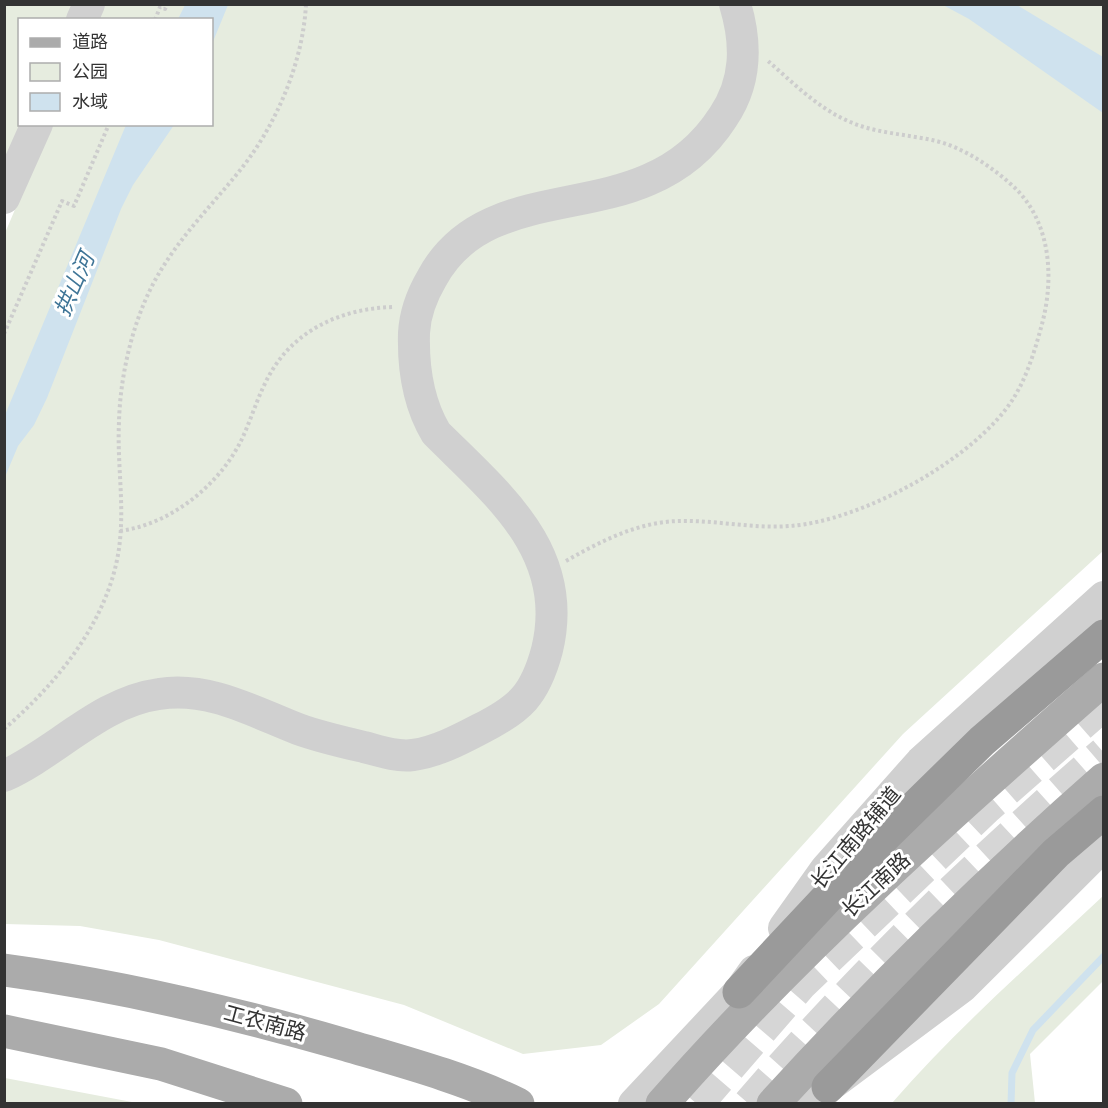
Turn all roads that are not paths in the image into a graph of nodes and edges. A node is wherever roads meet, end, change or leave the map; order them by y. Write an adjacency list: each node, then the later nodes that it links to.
1 (89, 4): 3 (street)
2 (735, 4): 9 (street)
3 (83, 18)
4 (36, 126): 5 (street)
5 (4, 198)
6 (1104, 597): 14 (street, 长江南路辅道)
7 (1104, 636): 14 (highway)
8 (1104, 679): 20 (main road, 长江南路)
9 (4, 776)
10 (1104, 779): 21 (main road)
11 (1104, 812): 16 (highway)
12 (1104, 845): 16 (street)
13 (4, 970): 18 (main road, 工农南路)
14 (739, 992): 19 (street, 长江南路辅道)
15 (4, 1031): 17 (main road)
16 (820, 1095)
17 (286, 1104)
18 (518, 1104)
19 (634, 1104)
20 (663, 1104)
21 (773, 1104)

